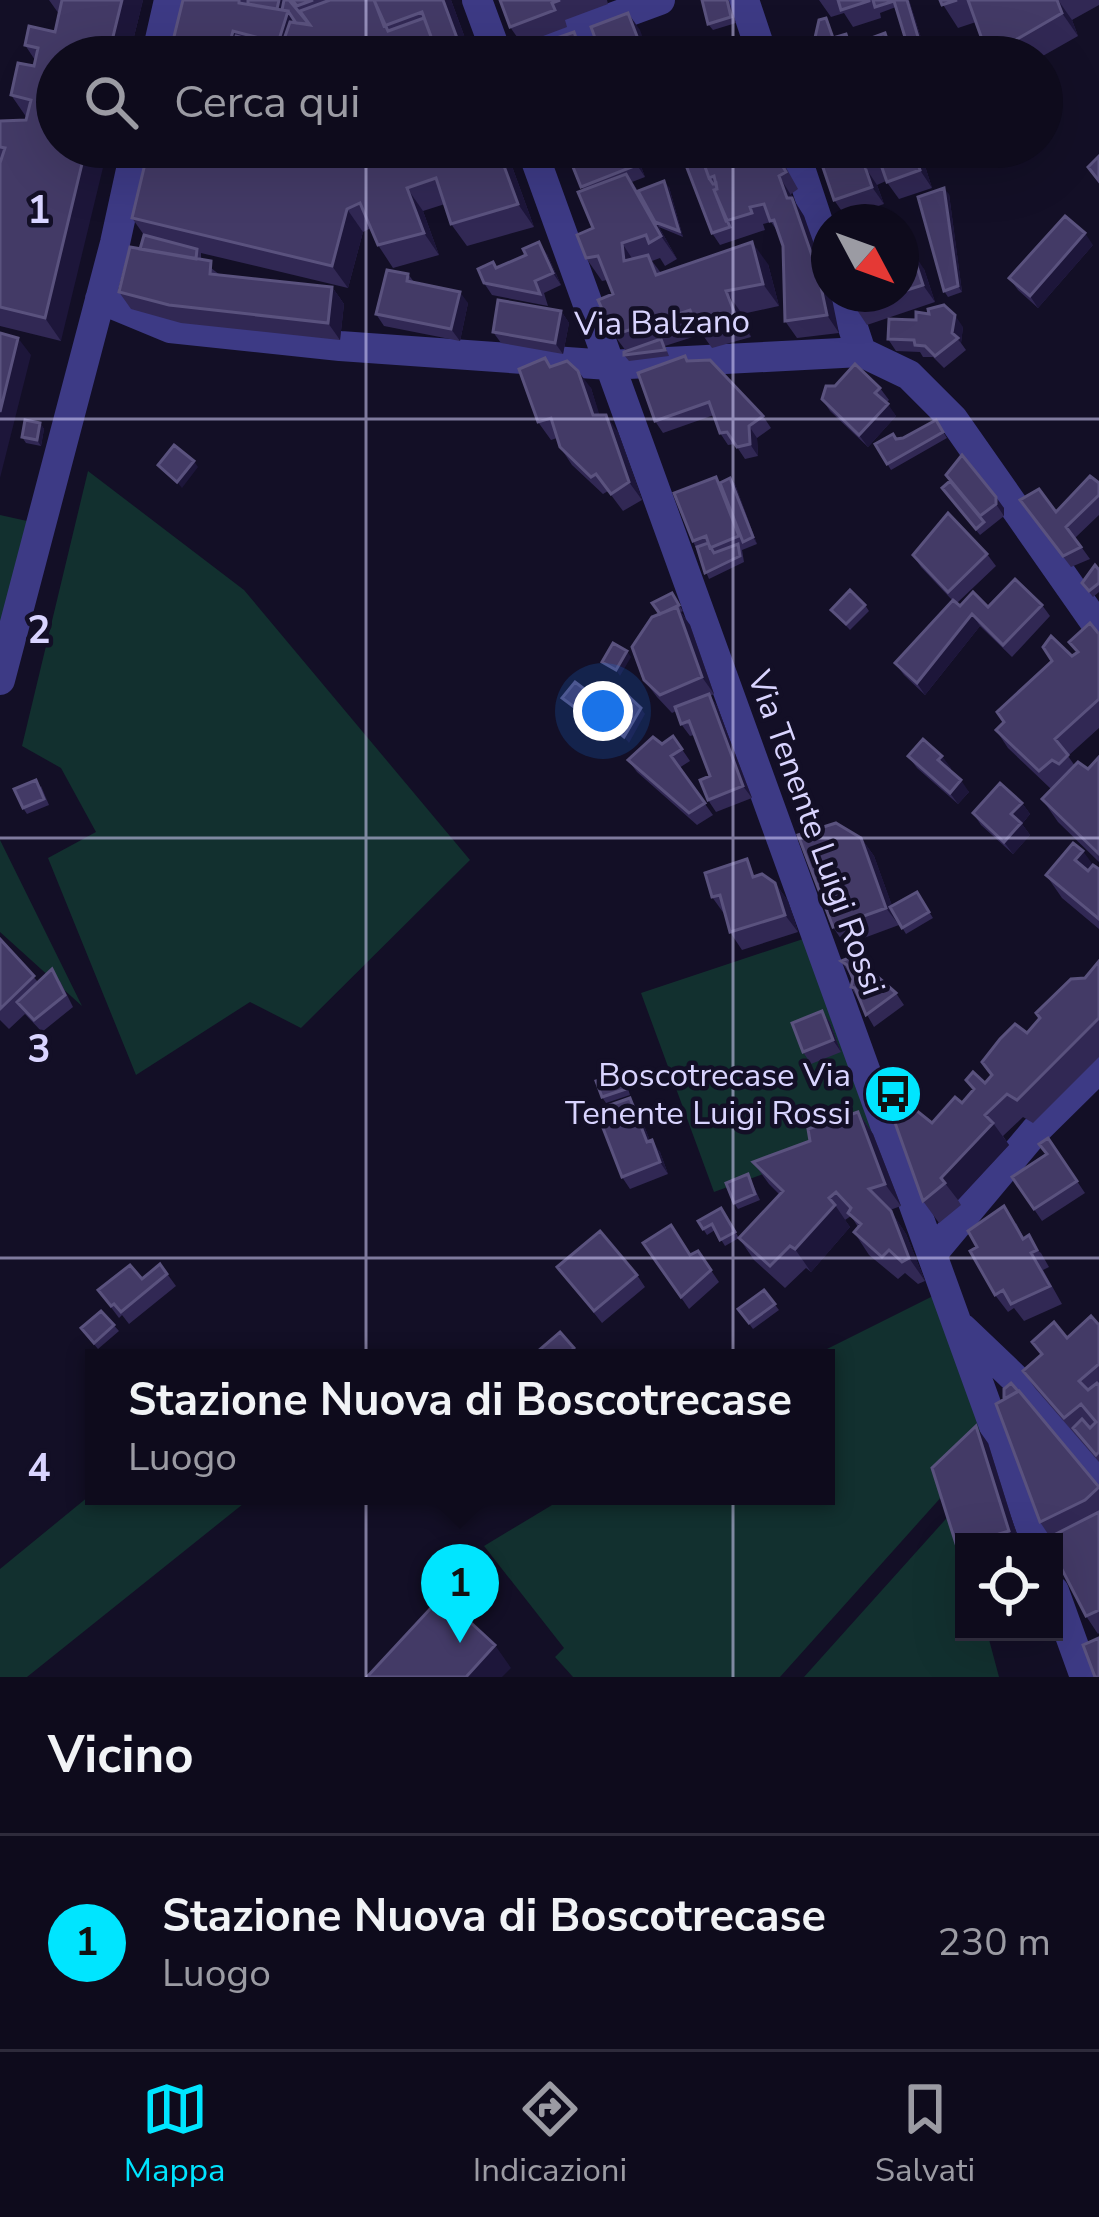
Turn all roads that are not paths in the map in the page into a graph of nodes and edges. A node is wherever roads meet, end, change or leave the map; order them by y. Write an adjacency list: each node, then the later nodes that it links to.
1 (169, 0): 5 (street)
2 (477, 0): 6 (street)
3 (660, 0): 7 (street)
4 (744, 0): 8 (street)
5 (161, 36)
6 (493, 36)
7 (560, 36)
8 (756, 36)
9 (130, 168): 13 (street)
10 (539, 168): 16 (street, Via Tenente Luigi Rossi)
11 (800, 168): 12 (street)
12 (812, 204)
13 (96, 287): 16 (street, Via Balzano); 18 (street)
14 (848, 312): 15 (street)
15 (861, 352): 16 (street, Via Balzano); 17 (street)
16 (609, 364): 20 (street, Via Tenente Luigi Rossi)
17 (1099, 628)
18 (0, 680)
19 (1099, 1068): 20 (street)
20 (932, 1254): 21 (street, Via Tenente Luigi Rossi)
21 (958, 1325): 22 (street); 23 (street, Via Tenente Luigi Rossi)
22 (1099, 1476)
23 (1033, 1533)
24 (1063, 1616): 25 (street)
25 (1085, 1677)

